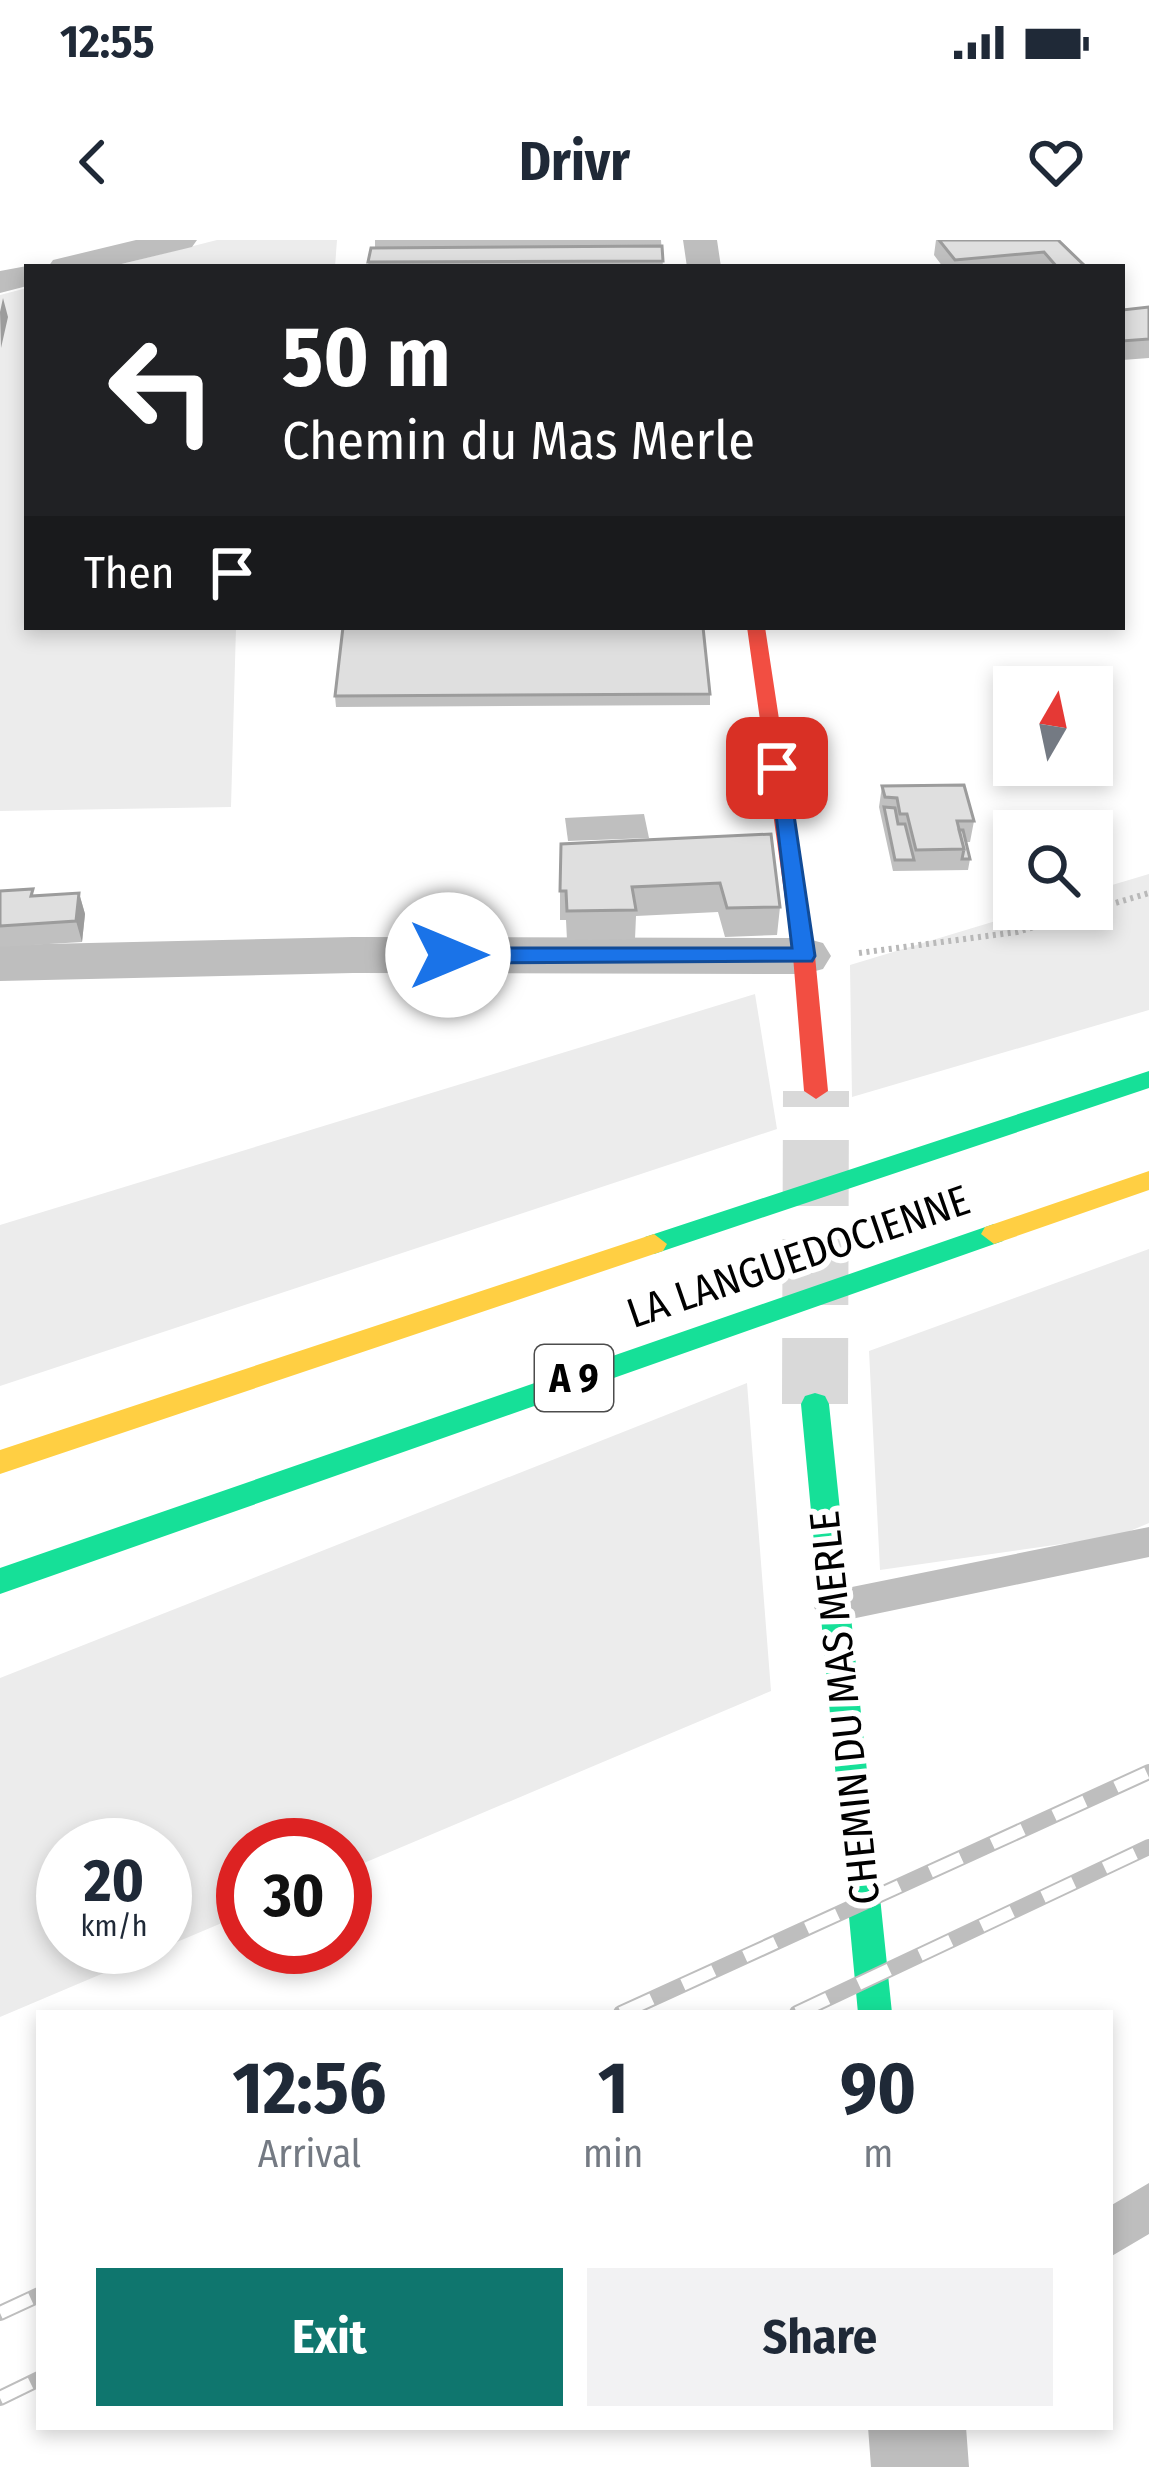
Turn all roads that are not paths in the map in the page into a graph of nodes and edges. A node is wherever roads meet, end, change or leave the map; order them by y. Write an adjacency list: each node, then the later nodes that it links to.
1 (180, 240): 2 (street)
2 (78, 264)
3 (756, 630): 4 (main road)
4 (804, 956): 5 (street); 7 (main road)
5 (0, 963)
6 (1149, 1079): 10 (main road, LA LANGUEDOCIENNE / A 9)
7 (816, 1091)
8 (1149, 1180): 12 (main road, LA LANGUEDOCIENNE / A 9)
9 (815, 1404): 13 (main road, CHEMIN DU MAS MERLE)
10 (0, 1462)
11 (1149, 1542): 13 (lane)
12 (0, 1581)
13 (832, 1607): 14 (main road, CHEMIN DU MAS MERLE)
14 (874, 2010)
15 (1149, 2206): 16 (lane)
16 (1113, 2232)
17 (917, 2430): 18 (street)
18 (920, 2467)

